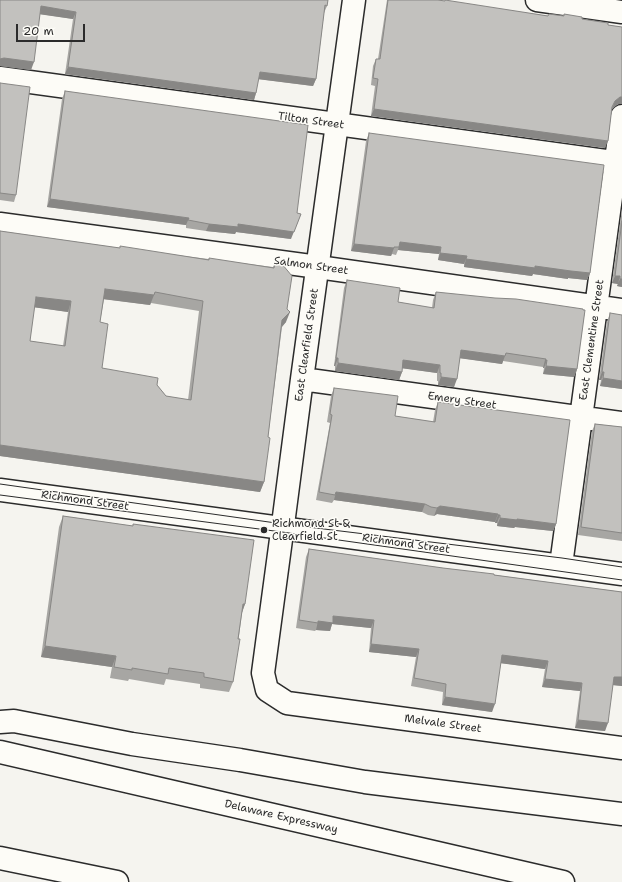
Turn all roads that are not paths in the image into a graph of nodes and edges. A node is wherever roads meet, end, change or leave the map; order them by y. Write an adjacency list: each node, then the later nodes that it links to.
1 (354, 0): 6 (main road, East Clearfield Street)
2 (537, 0): 3 (main road)
3 (622, 12)
4 (0, 78): 6 (main road, Tilton Street)
5 (622, 116): 7 (main road, East Clementine Street)
6 (337, 124): 7 (main road, Tilton Street); 9 (main road, East Clearfield Street)
7 (619, 162): 10 (main road, East Clementine Street)
8 (0, 224): 9 (main road, Salmon Street)
9 (318, 267): 10 (main road, Salmon Street); 12 (main road, East Clearfield Street)
10 (597, 306): 11 (main road, Salmon Street); 13 (main road, East Clementine Street)
11 (622, 310)
12 (302, 379): 13 (main road, Emery Street); 16 (main road, East Clearfield Street)
13 (581, 418): 14 (main road, Emery Street); 17 (main road, East Clementine Street)
14 (622, 423)
15 (0, 490): 16 (main road, Richmond Street)
16 (283, 527): 17 (main road, Richmond Street); 19 (main road, East Clearfield Street)
17 (561, 565): 18 (main road, Richmond Street)
18 (622, 574)
19 (267, 690): 21 (main road, Melvale Street)
20 (0, 722): 23 (main road)
21 (622, 748)
22 (0, 752): 26 (main road, Delaware Expressway)
23 (622, 814)
24 (0, 858): 25 (main road)
25 (118, 882)
26 (563, 882)

